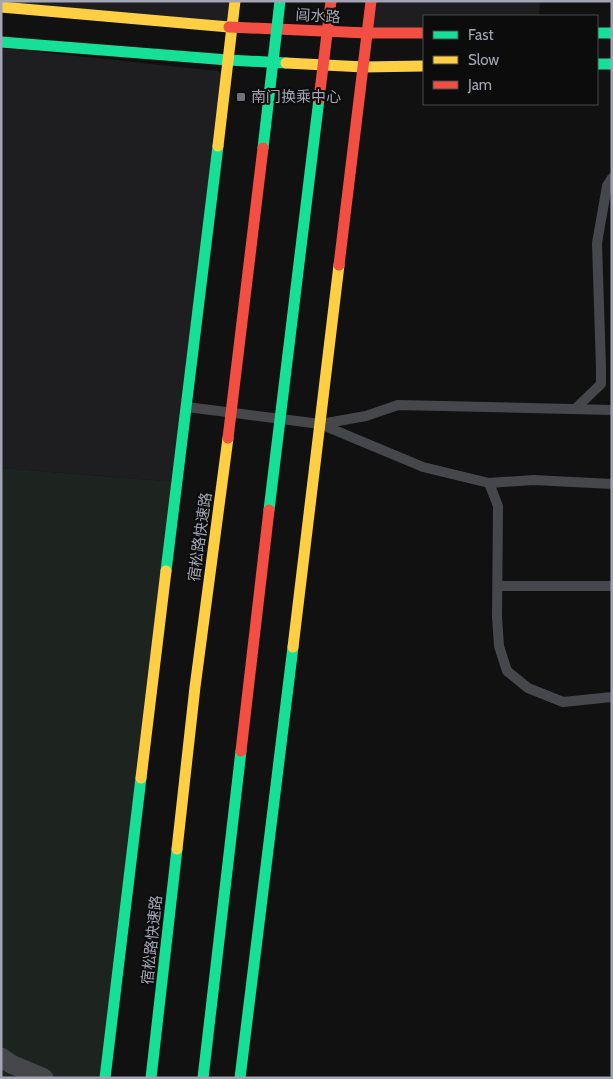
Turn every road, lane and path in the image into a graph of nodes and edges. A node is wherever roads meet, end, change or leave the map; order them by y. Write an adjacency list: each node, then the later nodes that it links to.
1 (235, 1): 6 (main road)
2 (280, 1): 30 (main road, 宿松路快速路, bridge)
3 (332, 1): 31 (main road, bridge)
4 (371, 1): 7 (main road)
5 (1, 7): 6 (main road, 阊水路)
6 (232, 27): 7 (main road, 阊水路); 12 (main road)
7 (368, 33): 10 (main road, 阊水路); 16 (main road)
8 (598, 33): 9 (main road)
9 (612, 33)
10 (423, 34)
11 (1, 42): 12 (main road)
12 (228, 60): 16 (main road); 18 (main road)
13 (598, 64): 14 (main road)
14 (612, 64)
15 (423, 66): 16 (main road)
16 (364, 67): 21 (main road)
17 (612, 178): 19 (lane)
18 (186, 407): 21 (lane); 29 (main road)
19 (576, 408): 20 (lane); 21 (lane)
20 (612, 410)
21 (320, 424): 22 (lane); 32 (main road)
22 (489, 483): 23 (lane); 24 (lane)
23 (612, 484)
24 (498, 586): 25 (lane); 26 (lane)
25 (612, 586)
26 (612, 697)
27 (1, 1057): 28 (street)
28 (44, 1078)
29 (105, 1078)
30 (151, 1078)
31 (203, 1078)
32 (240, 1078)

